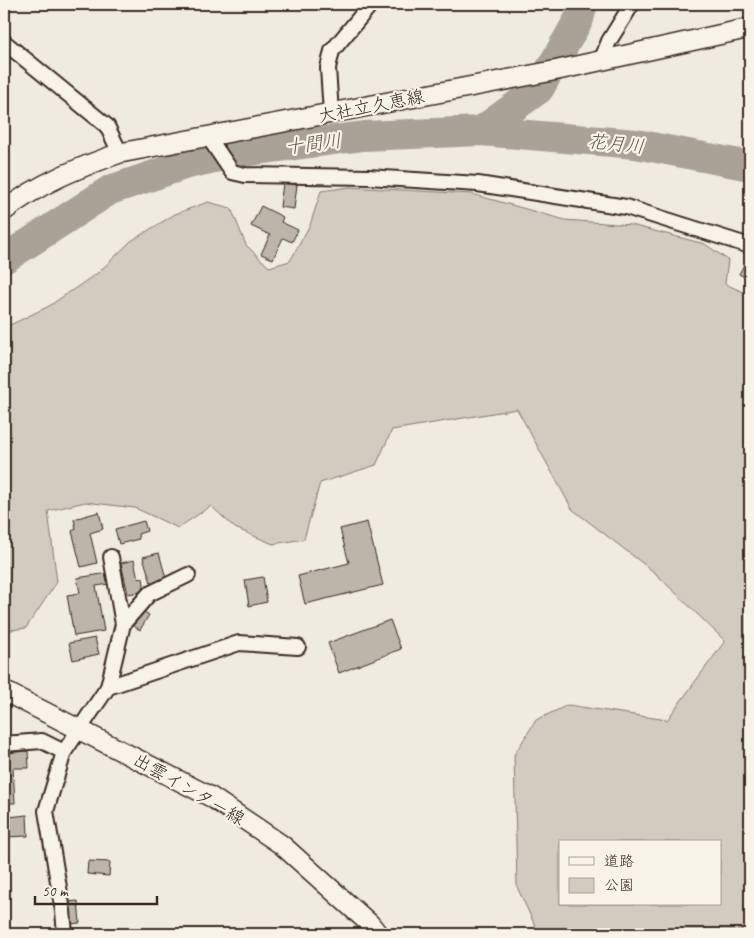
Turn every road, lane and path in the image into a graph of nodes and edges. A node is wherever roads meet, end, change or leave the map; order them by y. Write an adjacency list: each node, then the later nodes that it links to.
1 (371, 4): 6 (street)
2 (632, 4): 5 (street)
3 (750, 28): 5 (main road, 大社立久恵線)
4 (4, 42): 8 (street)
5 (601, 61): 6 (main road, 大社立久恵線)
6 (331, 113): 7 (main road, 大社立久恵線)
7 (209, 138): 8 (main road, 大社立久恵線); 10 (street)
8 (120, 154): 9 (main road, 大社立久恵線)
9 (4, 211)
10 (750, 246)
11 (111, 557): 13 (street)
12 (188, 575): 13 (street)
13 (123, 624): 15 (street)
14 (298, 647): 15 (street)
15 (108, 687): 17 (street)
16 (4, 691): 17 (main road, 出雲インター線)
17 (78, 728): 19 (street); 21 (main road, 出雲インター線)
18 (4, 744): 19 (street)
19 (64, 752): 20 (street)
20 (65, 934)
21 (378, 934)

